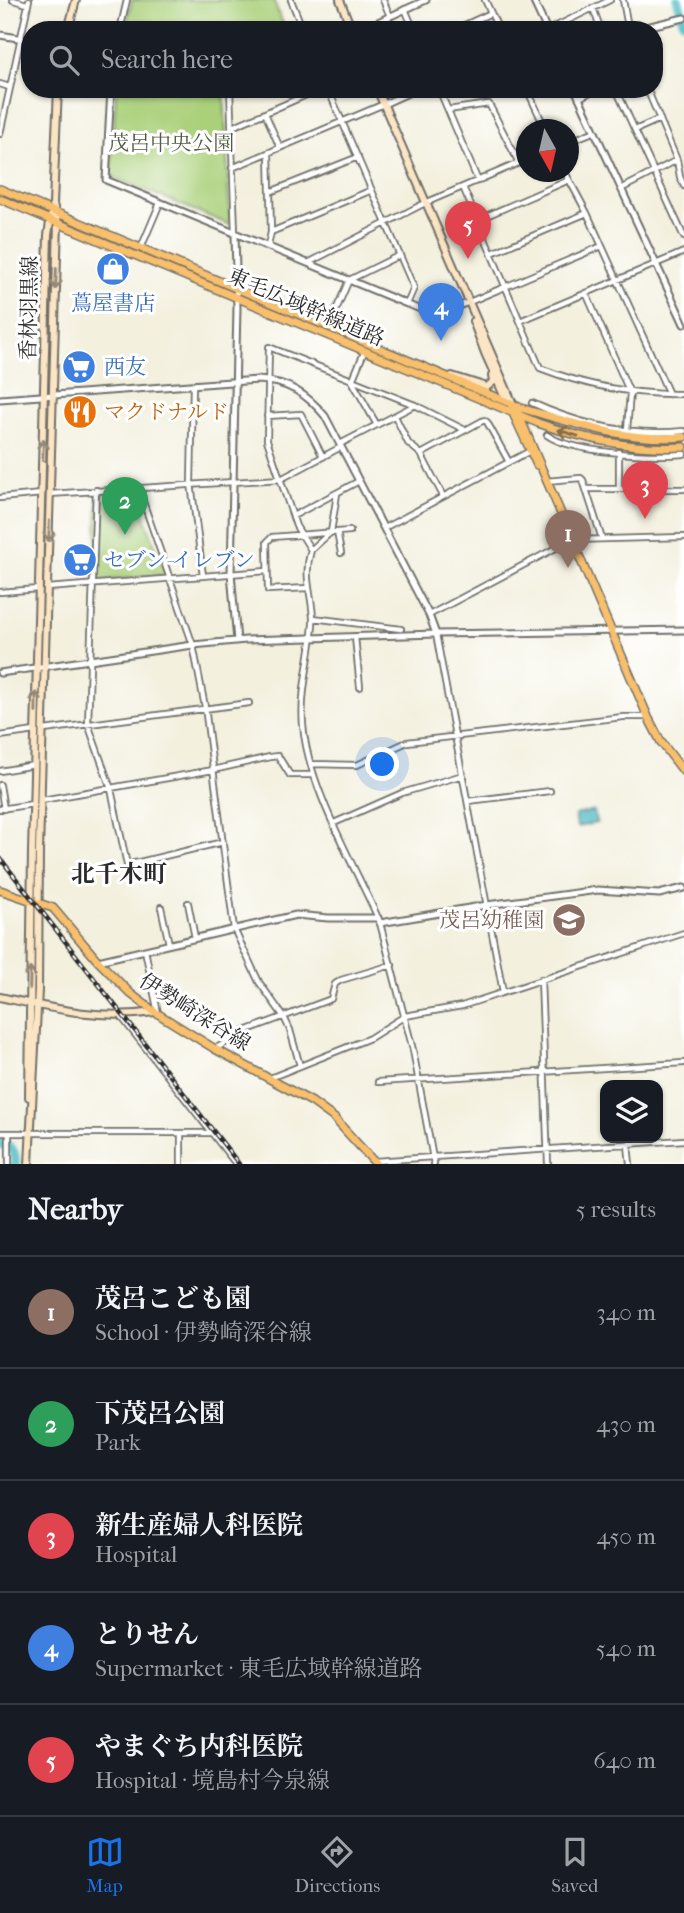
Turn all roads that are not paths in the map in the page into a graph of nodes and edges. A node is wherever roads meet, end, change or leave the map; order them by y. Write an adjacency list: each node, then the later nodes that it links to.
1 (13, 0): 12 (street)
2 (76, 0): 19 (main road)
3 (127, 0): 20 (street)
4 (291, 0): 21 (street)
5 (340, 0): 22 (main road)
6 (383, 0): 16 (street)
7 (424, 0): 14 (street)
8 (485, 0): 15 (street)
9 (533, 0): 27 (street)
10 (623, 0): 30 (street)
11 (606, 1): 13 (street)
12 (28, 2): 18 (street)
13 (593, 8): 28 (street); 29 (street)
14 (405, 9): 16 (street); 24 (street)
15 (491, 13): 25 (street); 26 (street)
16 (390, 16): 23 (street)
17 (684, 18): 31 (street)
18 (23, 21)
19 (70, 21)
20 (122, 21)
21 (299, 21)
22 (348, 21)
23 (379, 21)
24 (410, 21)
25 (474, 21)
26 (495, 21)
27 (543, 21)
28 (566, 21)
29 (598, 21)
30 (628, 21)
31 (663, 23)
32 (21, 30): 34 (street)
33 (0, 35): 34 (street)
34 (19, 38): 36 (street)
35 (0, 84): 36 (street)
36 (9, 87): 58 (street)
37 (58, 98): 81 (main road, 香林羽黒線)
38 (110, 98): 78 (street)
39 (230, 98): 55 (street)
40 (299, 98): 51 (street)
41 (332, 98): 54 (street)
42 (381, 98): 49 (main road)
43 (397, 98): 49 (street)
44 (443, 98): 50 (street)
45 (531, 98): 52 (street)
46 (579, 98): 57 (street)
47 (620, 98): 56 (street)
48 (651, 98): 53 (street)
49 (384, 104): 54 (street); 79 (main road)
50 (448, 110): 63 (street); 68 (street)
51 (265, 113): 55 (street); 60 (street)
52 (541, 119)
53 (660, 119): 56 (street); 64 (street)
54 (344, 121): 60 (street); 62 (street)
55 (232, 127): 66 (street)
56 (635, 130): 67 (street)
57 (593, 132): 59 (street); 73 (street)
58 (0, 134)
59 (579, 138)
60 (280, 148): 61 (street)
61 (269, 153): 66 (street); 76 (street)
62 (358, 157): 75 (street); 76 (street)
63 (516, 157)
64 (677, 160): 67 (street); 71 (street)
65 (516, 164): 68 (street)
66 (232, 168): 86 (street)
67 (655, 172): 73 (street); 87 (street)
68 (478, 181): 72 (street)
69 (564, 182): 82 (street)
70 (570, 182): 80 (street)
71 (684, 186)
72 (463, 187): 79 (street); 82 (street)
73 (621, 189): 95 (street)
74 (0, 190): 81 (main road, 東毛広域幹線道路)
75 (372, 190): 84 (street); 85 (street)
76 (270, 192): 85 (street)
77 (0, 199): 81 (main road, 東毛広域幹線道路)
78 (160, 203): 86 (street); 90 (street)
79 (425, 203): 84 (street); 103 (main road)
80 (587, 213): 89 (street); 92 (street)
81 (52, 215): 83 (main road, 東毛広域幹線道路); 90 (main road, 東毛広域幹線道路); 118 (main road, 香林羽黒線)
82 (477, 220): 92 (street)
83 (58, 223): 101 (main road, 東毛広域幹線道路); 117 (main road, 香林羽黒線, one-way to 117)
84 (386, 223): 93 (street); 94 (street)
85 (271, 232): 88 (street)
86 (235, 234): 88 (street); 99 (street)
87 (684, 237)
88 (268, 246): 94 (street)
89 (602, 246): 96 (street); 98 (street)
90 (141, 248): 99 (main road, 東毛広域幹線道路)
91 (684, 252): 95 (street)
92 (492, 253): 98 (street)
93 (400, 256): 97 (street); 102 (street)
94 (307, 263): 97 (street)
95 (656, 264): 96 (street); 105 (street)
96 (618, 279): 100 (street); 115 (street)
97 (349, 280): 102 (street); 106 (street)
98 (506, 287): 103 (street); 104 (street)
99 (237, 288): 101 (street); 106 (main road, 東毛広域幹線道路)
100 (586, 293): 104 (street); 114 (street)
101 (237, 298): 107 (main road, 東毛広域幹線道路); 111 (street)
102 (407, 304): 103 (street)
103 (469, 306): 108 (main road); 122 (main road)
104 (520, 321): 114 (street)
105 (684, 324)
106 (329, 327): 109 (main road, 東毛広域幹線道路)
107 (365, 350): 112 (street); 122 (main road, 東毛広域幹線道路)
108 (485, 353): 109 (main road); 122 (main road)
109 (446, 375): 122 (main road, 東毛広域幹線道路)
110 (268, 380): 111 (street); 112 (street); 124 (street); 134 (street)
111 (237, 381): 113 (street); 144 (street)
112 (352, 381): 121 (street); 126 (street)
113 (193, 385): 117 (street); 147 (street)
114 (630, 393): 115 (street); 128 (street)
115 (669, 394): 116 (street)
116 (684, 394)
117 (53, 395): 118 (street); 155 (main road, 香林羽黒線)
118 (44, 396): 119 (street); 154 (main road, 香林羽黒線, one-way to 118)
119 (0, 399)
120 (532, 403): 123 (street)
121 (415, 405): 125 (street); 127 (street)
122 (513, 408): 123 (main road, 東毛広域幹線道路); 133 (main road, 東毛広域幹線道路, one-way to 122); 137 (main road); 146 (main road)
123 (551, 414): 128 (street); 131 (main road, 東毛広域幹線道路)
124 (267, 416): 141 (street); 143 (street)
125 (395, 416): 126 (street); 139 (street)
126 (377, 425): 134 (street)
127 (465, 430): 139 (street); 142 (street)
128 (627, 430): 131 (street)
129 (684, 431): 131 (street)
130 (547, 435): 136 (street)
131 (658, 435): 132 (main road, 東毛広域幹線道路)
132 (684, 437)
133 (591, 440): 135 (main road, 東毛広域幹線道路); 136 (street)
134 (340, 446): 141 (street); 145 (street)
135 (684, 447)
136 (601, 449): 138 (street)
137 (530, 451): 142 (street); 146 (main road)
138 (619, 452): 140 (street); 150 (street)
139 (421, 454): 156 (street)
140 (684, 454)
141 (323, 457): 143 (street)
142 (509, 462): 156 (street)
143 (281, 479): 144 (street); 158 (street)
144 (232, 480): 147 (street); 169 (street)
145 (359, 481): 153 (street); 159 (street)
146 (546, 481): 149 (street); 165 (main road)
147 (191, 483): 148 (street); 170 (street)
148 (138, 487): 152 (street); 171 (street)
149 (586, 489): 150 (street); 164 (street)
150 (620, 489): 151 (street)
151 (684, 489)
152 (96, 490): 155 (street); 172 (street)
153 (337, 493): 158 (street); 161 (street)
154 (41, 494): 157 (street); 175 (main road, 香林羽黒線)
155 (50, 494): 173 (main road, 香林羽黒線, one-way to 173)
156 (443, 496): 159 (street)
157 (0, 498)
158 (293, 516): 162 (street)
159 (384, 528): 177 (street)
160 (350, 531): 161 (street)
161 (334, 532): 162 (street); 166 (street); 167 (street)
162 (301, 534): 166 (street); 168 (street)
163 (684, 537): 164 (street)
164 (602, 539): 165 (street)
165 (571, 540): 177 (street); 181 (main road)
166 (311, 550): 174 (street)
167 (341, 553)
168 (267, 571): 169 (street); 174 (street)
169 (231, 573): 170 (street); 185 (street)
170 (203, 576): 171 (street)
171 (170, 578): 172 (street); 186 (street)
172 (94, 584): 173 (street); 187 (street)
173 (47, 588): 188 (main road, 香林羽黒線)
174 (308, 588): 178 (street)
175 (39, 589): 176 (street); 189 (main road, 香林羽黒線)
176 (0, 592)
177 (429, 615): 182 (street)
178 (313, 618): 179 (street); 184 (street)
179 (401, 629)
180 (684, 630): 181 (street)
181 (612, 631): 182 (street); 194 (main road)
182 (436, 634): 183 (street); 199 (street)
183 (355, 636): 184 (street); 191 (street)
184 (311, 637): 185 (street); 200 (street)
185 (237, 641): 186 (street)
186 (192, 645): 187 (street); 193 (street)
187 (91, 660): 188 (street); 195 (street)
188 (46, 667): 189 (street); 196 (main road, 香林羽黒線)
189 (37, 668): 190 (street); 197 (main road, 香林羽黒線, one-way to 189)
190 (0, 673)
191 (360, 687)
192 (249, 703): 193 (street)
193 (205, 707): 195 (street); 202 (street)
194 (648, 717): 199 (street); 204 (main road)
195 (88, 723): 196 (street); 208 (street)
196 (44, 730): 210 (main road, 香林羽黒線)
197 (36, 731): 198 (street); 201 (main road, 香林羽黒線)
198 (0, 736)
199 (455, 736): 200 (street); 206 (street)
200 (312, 764): 205 (street)
201 (35, 765): 203 (street); 212 (main road, 香林羽黒線)
202 (213, 770): 205 (street); 208 (street); 215 (street)
203 (0, 771)
204 (684, 772)
205 (314, 775): 214 (street)
206 (463, 775): 211 (street); 214 (street)
207 (0, 785): 213 (street)
208 (111, 789): 210 (street); 215 (street)
209 (550, 791): 211 (street)
210 (41, 800): 219 (main road, 香林羽黒線)
211 (468, 801): 221 (street)
212 (33, 804): 213 (street); 218 (main road, 香林羽黒線)
213 (2, 809)
214 (334, 823): 223 (street)
215 (223, 842): 224 (street)
216 (684, 888): 221 (street)
217 (0, 890): 218 (main road, 伊勢崎深谷線)
218 (31, 901): 219 (main road, 伊勢崎深谷線); 234 (main road, 香林羽黒線, one-way to 218)
219 (39, 903): 229 (main road, 伊勢崎深谷線); 235 (main road, 香林羽黒線)
220 (188, 903): 226 (street)
221 (487, 905): 223 (street); 232 (street)
222 (161, 907): 227 (street)
223 (379, 920): 224 (street); 230 (street)
224 (234, 929): 226 (street); 239 (street)
225 (684, 933): 231 (street)
226 (195, 938): 227 (street)
227 (169, 944): 228 (street)
228 (145, 950): 229 (street); 236 (street)
229 (98, 961): 236 (main road, 伊勢崎深谷線)
230 (392, 965): 238 (street); 239 (street)
231 (541, 979): 232 (street); 243 (street)
232 (503, 992): 238 (street)
233 (0, 997): 234 (main road)
234 (29, 1004): 235 (main road); 247 (main road, 香林羽黒線)
235 (37, 1006): 237 (main road); 247 (main road, 香林羽黒線)
236 (156, 1013): 237 (main road); 240 (main road, 伊勢崎深谷線)
237 (120, 1015): 251 (street)
238 (405, 1016): 242 (street); 245 (street)
239 (284, 1017): 240 (street); 242 (street)
240 (215, 1049): 244 (main road, 伊勢崎深谷線)
241 (684, 1063): 243 (street)
242 (300, 1066): 244 (street)
243 (544, 1072): 245 (street); 255 (street)
244 (269, 1078): 257 (main road, 伊勢崎深谷線)
245 (418, 1080): 246 (street); 256 (street)
246 (378, 1082)
247 (30, 1120): 249 (main road, 香林羽黒線)
248 (0, 1133): 252 (street)
249 (30, 1133): 250 (street); 252 (street); 259 (main road, 香林羽黒線)
250 (181, 1133): 251 (street); 260 (street)
251 (211, 1133): 261 (street)
252 (9, 1134): 258 (street)
253 (684, 1140): 254 (street)
254 (628, 1145): 255 (street); 263 (street)
255 (547, 1150): 256 (street); 262 (street)
256 (433, 1161): 257 (street)
257 (375, 1163)
258 (9, 1164)
259 (29, 1164)
260 (181, 1164)
261 (236, 1164)
262 (548, 1164)
263 (630, 1164)

